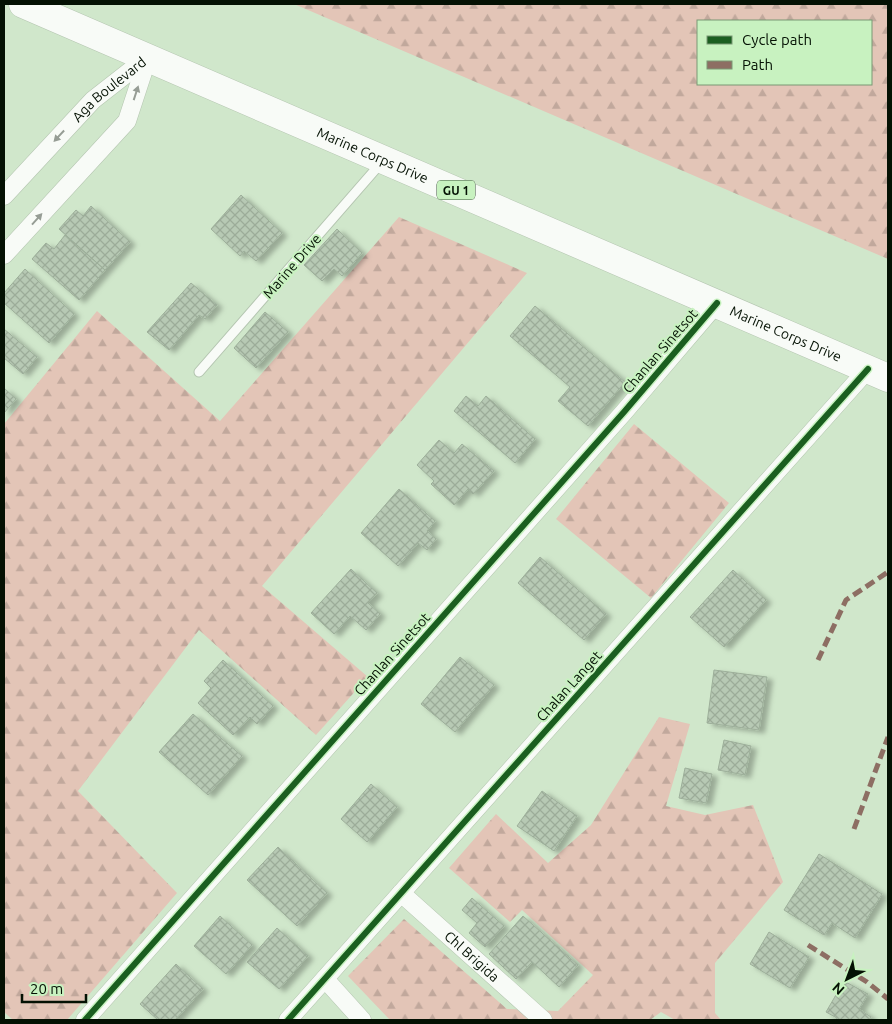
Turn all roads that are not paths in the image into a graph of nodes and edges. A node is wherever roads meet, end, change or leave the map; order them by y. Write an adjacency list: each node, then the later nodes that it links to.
1 (23, 4): 2 (main road, Marine Corps Drive / GU 1)
2 (148, 57): 3 (main road, Marine Corps Drive / GU 1); 4 (street, Aga Boulevard, one-way to 4); 5 (street, Aga Boulevard, one-way to 2)
3 (385, 159): 6 (main road, Marine Corps Drive / GU 1); 7 (lane, Marine Drive)
4 (4, 196)
5 (4, 255)
6 (717, 303): 8 (main road, Marine Corps Drive / GU 1); 11 (street, Chanlan Sinetsot)
7 (199, 372)
8 (878, 374): 9 (street, Chalan Langet)
9 (401, 893): 10 (street, Chalan Langet); 14 (street, Chl Brigida)
10 (325, 979): 12 (street, Chalan Langet); 13 (street)
11 (85, 1020)
12 (288, 1020)
13 (362, 1020)
14 (543, 1020)

